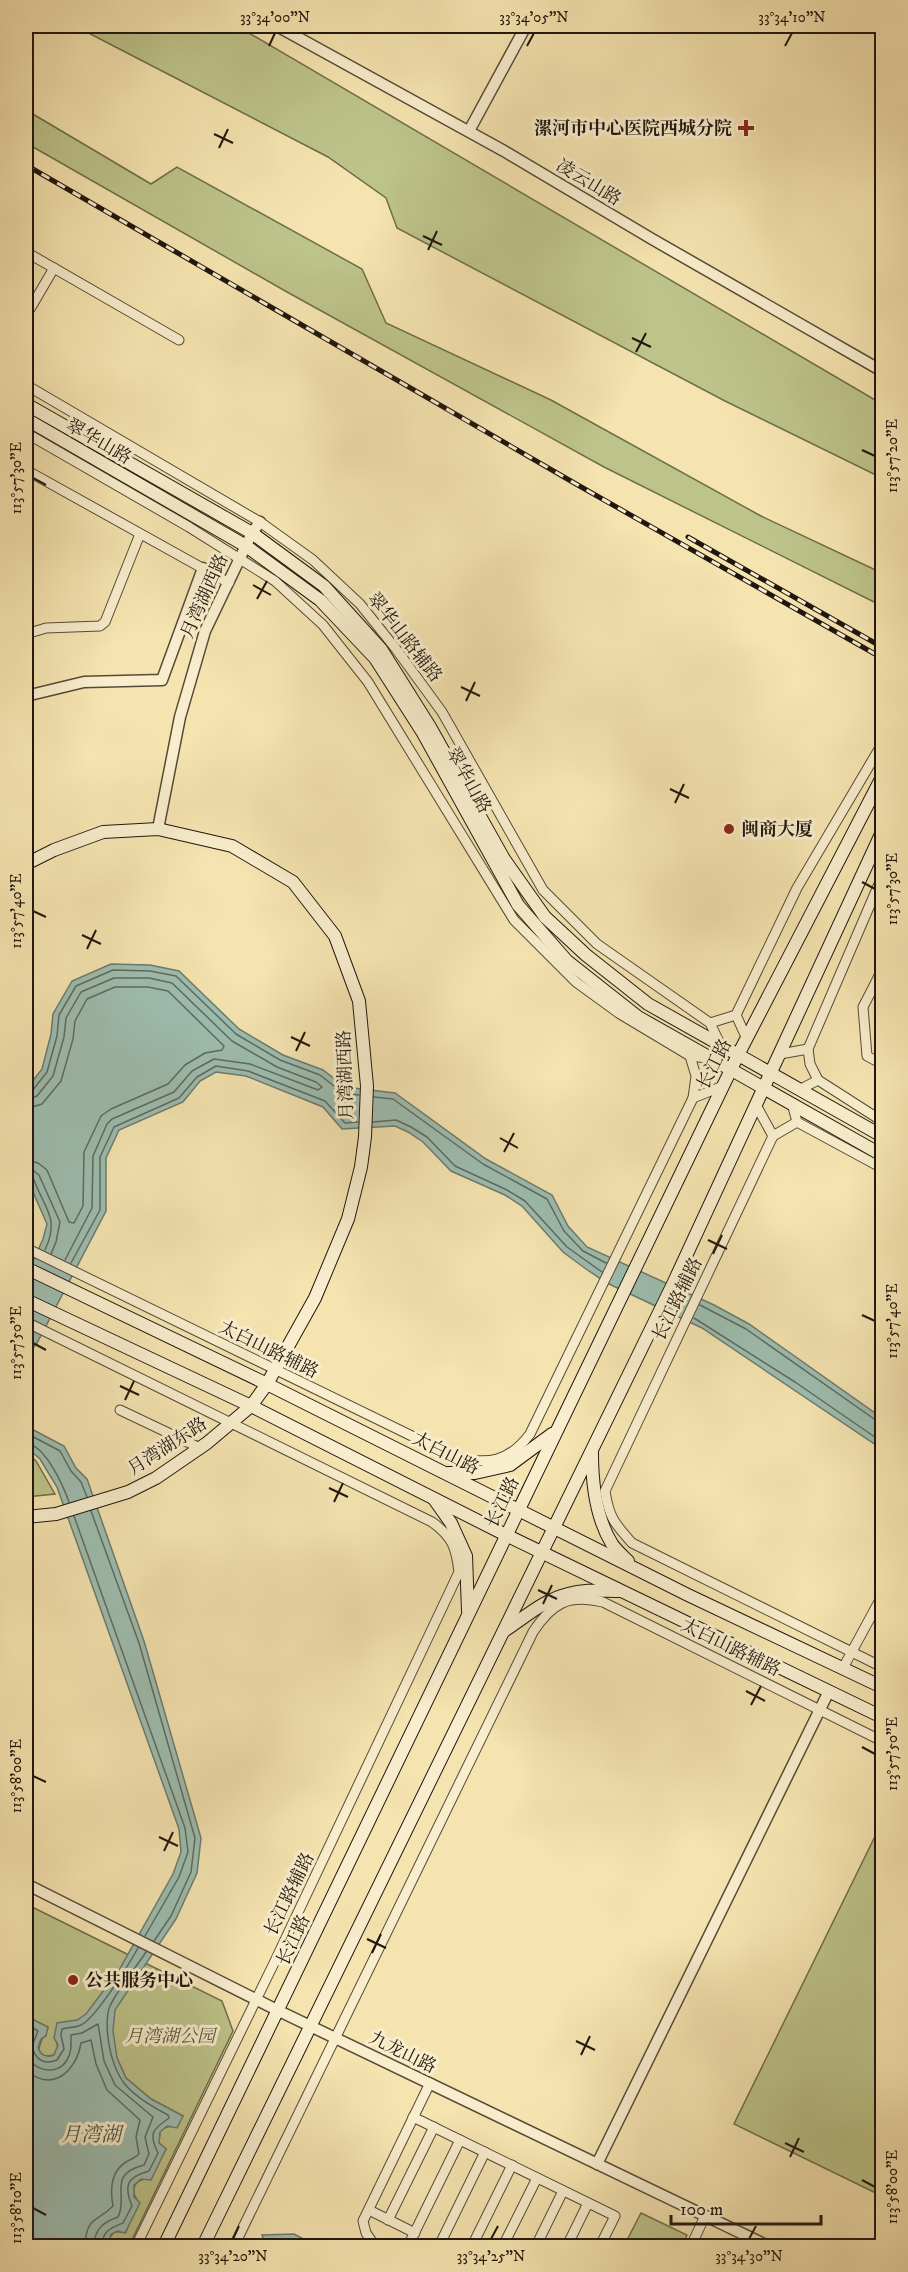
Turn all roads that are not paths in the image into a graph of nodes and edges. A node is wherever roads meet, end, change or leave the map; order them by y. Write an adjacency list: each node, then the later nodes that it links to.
1 (277, 26): 3 (street, 凌云山路)
2 (526, 26): 3 (street)
3 (469, 131): 8 (street, 凌云山路)
4 (26, 252): 5 (street)
5 (54, 268): 6 (street); 7 (street)
6 (30, 309)
7 (179, 340)
8 (882, 371)
9 (26, 385): 14 (street, 翠华山路辅路)
10 (26, 404): 15 (main road, 翠华山路)
11 (26, 419): 17 (main road, 翠华山路)
12 (26, 433): 18 (street)
13 (26, 470): 16 (street)
14 (260, 522): 15 (street, 月湾湖西路); 31 (street, 翠华山路辅路)
15 (252, 533): 17 (street, 月湾湖西路); 33 (main road, 翠华山路)
16 (140, 534): 19 (street); 21 (street)
17 (246, 546): 18 (street, 月湾湖西路); 38 (main road, 翠华山路)
18 (240, 559): 20 (street, 月湾湖西路); 37 (street)
19 (203, 568): 20 (street); 22 (street)
20 (229, 583): 25 (street, 月湾湖西路)
21 (26, 634)
22 (26, 696)
23 (882, 744): 30 (street)
24 (882, 777): 32 (main road, 长江路)
25 (158, 829): 27 (main road, 月湾湖西路); 59 (main road, 月湾湖西路)
26 (882, 832): 35 (main road)
27 (26, 864)
28 (882, 877): 34 (street)
29 (882, 970): 39 (street)
30 (736, 1015): 31 (street); 32 (street)
31 (710, 1023): 33 (street, 翠华山路辅路)
32 (747, 1040): 36 (main road, 长江路)
33 (721, 1046): 36 (main road, 翠华山路)
34 (808, 1049): 35 (street); 42 (street)
35 (780, 1054): 41 (main road)
36 (738, 1055): 40 (main road, 长江路); 41 (main road, 翠华山路)
37 (690, 1056): 38 (street); 46 (street)
38 (711, 1058): 40 (main road, 翠华山路)
39 (882, 1064)
40 (731, 1070): 43 (main road, 长江路); 44 (main road, 翠华山路)
41 (772, 1073): 44 (main road); 45 (main road, 翠华山路)
42 (818, 1080): 45 (street); 49 (street)
43 (723, 1086): 46 (street); 64 (main road, 长江路)
44 (764, 1088): 47 (main road, 翠华山路); 48 (main road)
45 (801, 1089): 52 (main road, 翠华山路)
46 (693, 1098): 59 (street, 太白山路辅路)
47 (792, 1103): 50 (street); 53 (main road, 翠华山路)
48 (756, 1105): 51 (street); 66 (main road)
49 (882, 1121)
50 (797, 1122): 51 (street); 54 (street)
51 (773, 1136): 79 (street, 长江路辅路)
52 (882, 1136)
53 (882, 1155)
54 (882, 1168)
55 (30, 1250): 59 (street, 太白山路辅路)
56 (26, 1268): 60 (main road, 太白山路)
57 (26, 1300): 61 (main road)
58 (26, 1322): 63 (street)
59 (275, 1370): 60 (main road, 月湾湖西路)
60 (267, 1384): 61 (main road, 月湾湖西路); 67 (main road, 太白山路)
61 (251, 1406): 63 (main road, 月湾湖东路); 68 (main road)
62 (120, 1410): 65 (street)
63 (232, 1423): 65 (main road, 月湾湖东路); 88 (street, 长江路辅路)
64 (557, 1430): 67 (main road); 69 (main road, 长江路)
65 (200, 1448): 70 (main road, 月湾湖东路)
66 (592, 1448): 71 (main road); 74 (main road)
67 (446, 1473): 69 (main road, 太白山路)
68 (433, 1498): 72 (main road); 77 (main road)
69 (518, 1510): 71 (main road, 太白山路); 72 (main road, 长江路)
70 (26, 1517)
71 (555, 1528): 73 (main road); 74 (main road, 太白山路)
72 (506, 1535): 73 (main road); 77 (main road, 长江路)
73 (542, 1552): 75 (main road); 78 (main road)
74 (633, 1567): 81 (main road, 太白山路)
75 (622, 1591): 78 (main road); 83 (main road)
76 (882, 1596): 79 (street)
77 (468, 1613): 89 (main road, 长江路)
78 (503, 1632): 90 (main road)
79 (852, 1652): 80 (street); 81 (street)
80 (882, 1666)
81 (843, 1668): 82 (main road, 太白山路)
82 (882, 1687)
83 (829, 1691): 84 (street); 85 (main road)
84 (819, 1710): 86 (street, 太白山路辅路); 91 (street, 太白山路辅路); 97 (street)
85 (882, 1717)
86 (882, 1741)
87 (26, 1884): 88 (street, 九龙山路)
88 (256, 1999): 89 (street, 九龙山路); 107 (street, 长江路辅路)
89 (279, 2011): 90 (street, 九龙山路); 108 (main road, 长江路)
90 (311, 2025): 91 (street, 九龙山路); 109 (main road)
91 (335, 2037): 92 (street, 九龙山路); 110 (street)
92 (430, 2083): 93 (street); 97 (street, 九龙山路)
93 (413, 2117): 94 (street); 102 (street)
94 (434, 2127): 95 (street); 104 (street)
95 (460, 2140): 96 (street); 105 (street)
96 (485, 2152): 98 (street); 113 (street)
97 (597, 2164): 103 (street, 九龙山路)
98 (512, 2165): 99 (street); 114 (street)
99 (537, 2178): 100 (street); 115 (street)
100 (563, 2191): 101 (street); 116 (street)
101 (588, 2203): 117 (street); 118 (street)
102 (369, 2210): 104 (street); 111 (street)
103 (705, 2216): 119 (street); 120 (street, 九龙山路)
104 (388, 2220): 105 (street)
105 (415, 2233): 112 (street)
106 (882, 2241): 121 (street)
107 (136, 2247)
108 (164, 2247)
109 (203, 2247)
110 (234, 2247)
111 (375, 2247)
112 (408, 2247)
113 (440, 2247)
114 (472, 2247)
115 (503, 2247)
116 (536, 2247)
117 (567, 2247)
118 (600, 2247)
119 (691, 2247)
120 (768, 2247)
121 (880, 2247)

